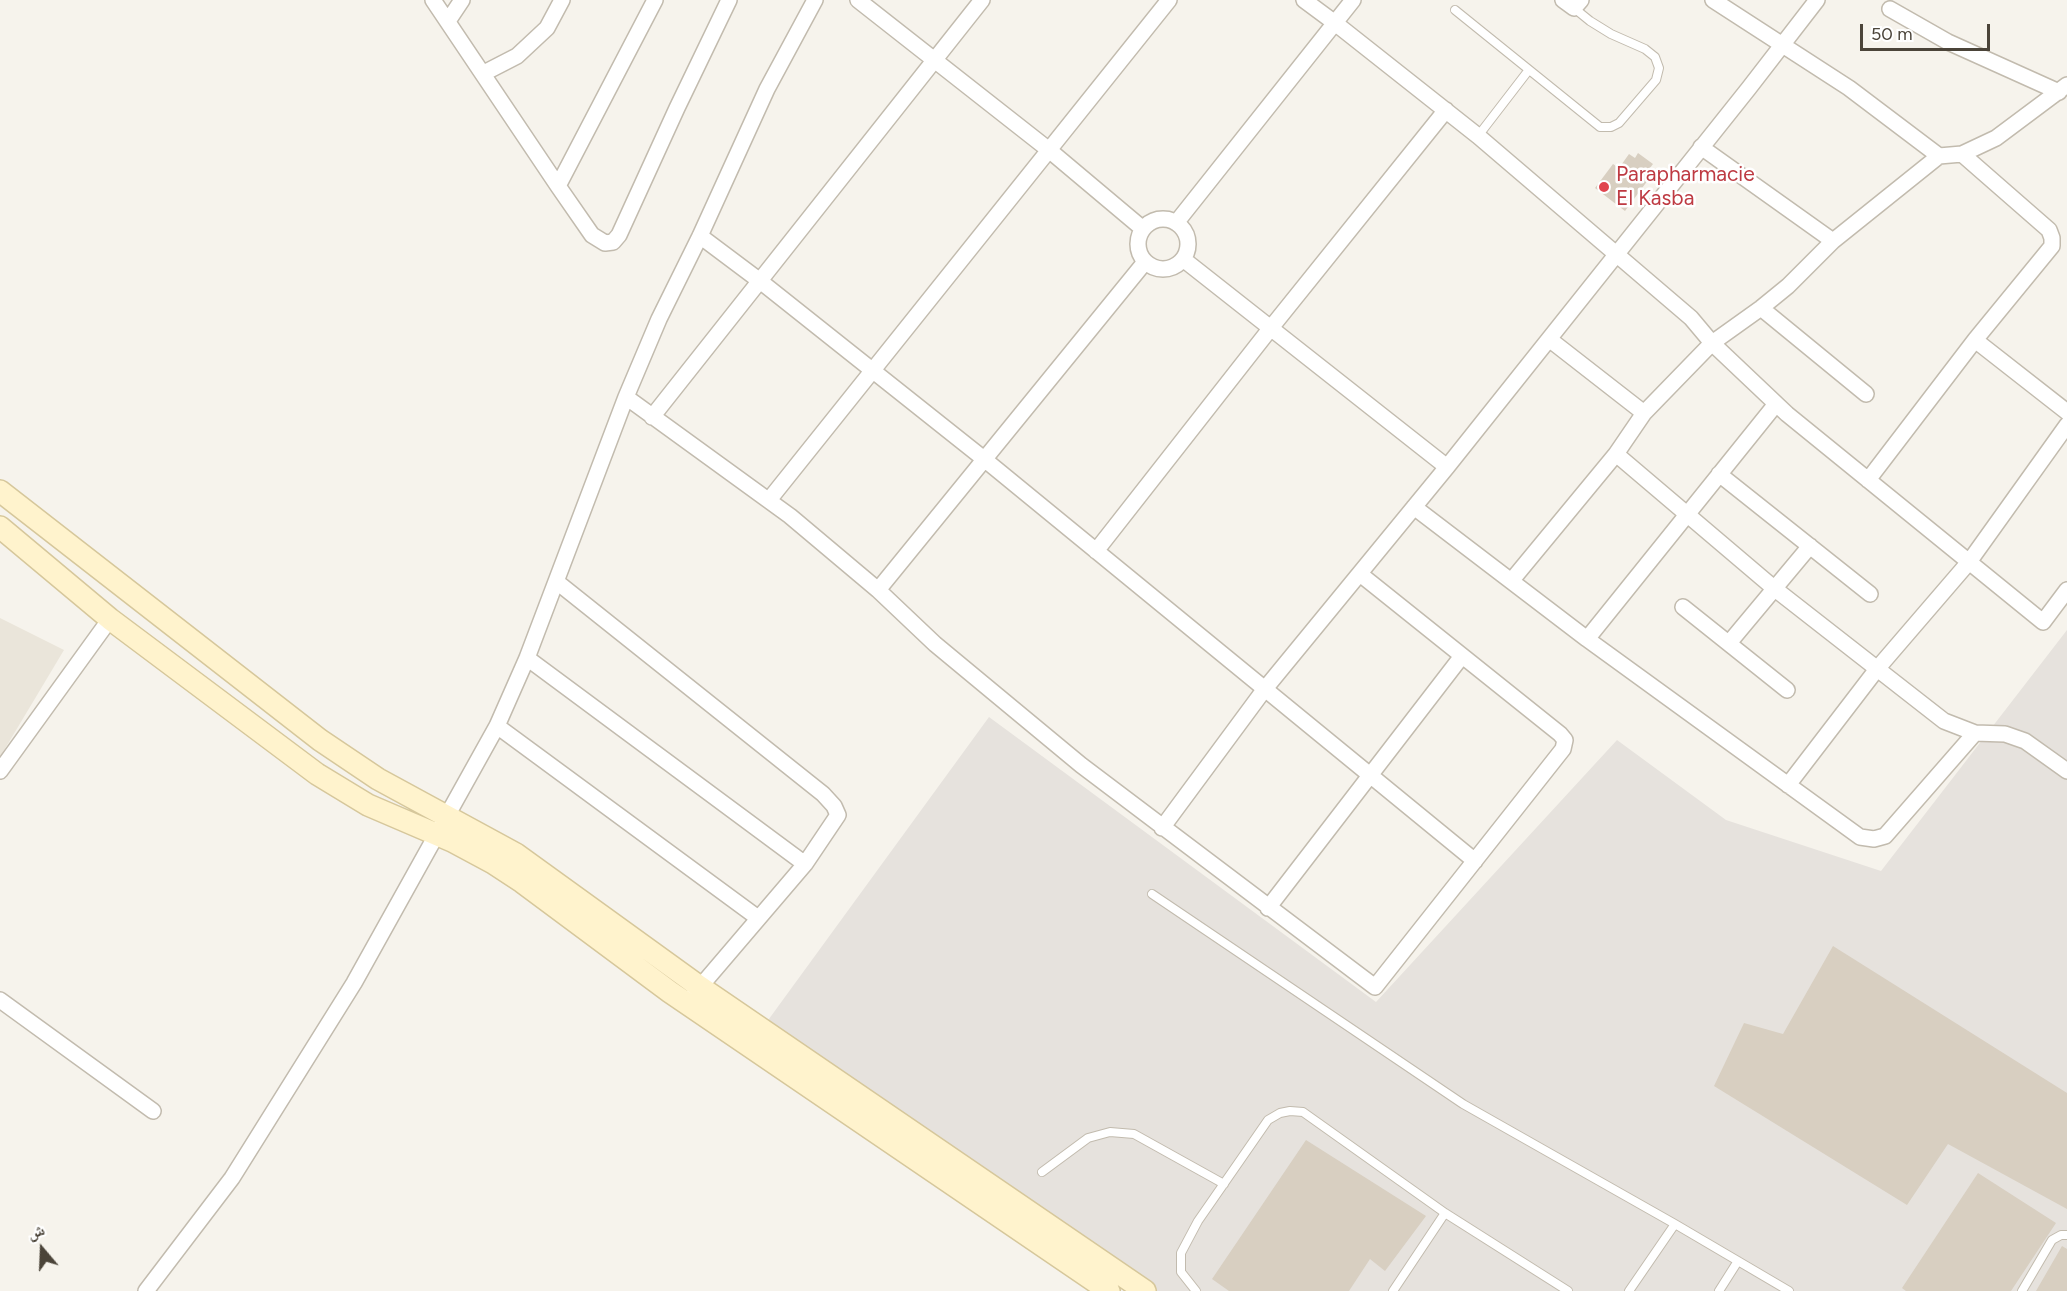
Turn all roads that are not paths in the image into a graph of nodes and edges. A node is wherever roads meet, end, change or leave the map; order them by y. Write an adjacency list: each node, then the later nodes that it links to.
1 (434, 0): 17 (street)
2 (462, 0): 17 (street)
3 (562, 0): 22 (street)
4 (655, 0): 30 (street)
5 (729, 0): 30 (street)
6 (815, 0): 33 (street)
7 (858, 0): 20 (street)
8 (982, 0): 20 (street)
9 (1168, 0): 27 (street)
10 (1304, 0): 18 (street)
11 (1353, 0): 18 (street)
12 (1713, 0): 19 (street)
13 (1817, 0): 19 (street)
14 (1572, 3): 21 (lane)
15 (1890, 9): 23 (street)
16 (1455, 10): 21 (lane)
17 (448, 21): 22 (street)
18 (1335, 23): 24 (street); 31 (street)
19 (1783, 44): 26 (street); 29 (street)
20 (935, 60): 27 (street); 38 (street)
21 (1528, 71): 25 (lane)
22 (484, 73): 30 (street)
23 (2064, 92): 28 (street)
24 (1446, 110): 25 (street); 40 (street)
25 (1478, 136): 35 (street)
26 (1701, 147): 34 (street); 35 (street)
27 (1049, 150): 32 (street); 44 (street)
28 (1962, 154): 29 (street); 42 (street)
29 (1940, 156): 34 (street)
30 (558, 186)
31 (1176, 223): 32 (street); 36 (street)
32 (1143, 229): 37 (street)
33 (700, 236): 38 (street); 46 (street)
34 (1833, 241): 39 (street)
35 (1616, 254): 41 (street); 43 (street)
36 (1183, 260): 37 (street); 40 (street)
37 (1145, 262): 53 (street)
38 (760, 281): 44 (street); 50 (street)
39 (1761, 308): 43 (street); 45 (street)
40 (1270, 329): 54 (street); 63 (street)
41 (1548, 339): 49 (street); 54 (street)
42 (1975, 340): 48 (street); 56 (street)
43 (1712, 343): 47 (street); 49 (street)
44 (873, 371): 53 (street); 58 (street)
45 (1866, 394)
46 (626, 397): 50 (street); 67 (street)
47 (1776, 404): 55 (street); 56 (street)
48 (2067, 412)
49 (1644, 413): 52 (street)
50 (652, 417): 58 (street)
51 (2067, 425): 64 (street)
52 (1616, 454): 60 (street); 66 (street)
53 (984, 459): 63 (street); 69 (street)
54 (1447, 467): 59 (street)
55 (1719, 474): 60 (street); 62 (street)
56 (1868, 480): 64 (street)
57 (0, 491): 87 (street)
58 (769, 500): 69 (street)
59 (1414, 507): 65 (street); 66 (street)
60 (1686, 515): 68 (street); 74 (street)
61 (0, 527): 73 (street)
62 (1810, 546): 68 (street); 71 (street)
63 (1096, 551): 79 (street)
64 (1969, 562): 70 (street); 78 (street)
65 (1360, 574): 76 (street); 79 (street)
66 (1512, 580): 74 (street)
67 (557, 582): 77 (street); 91 (street)
68 (1775, 589): 75 (street); 78 (street)
69 (878, 590): 88 (street)
70 (2067, 590)
71 (1869, 594)
72 (1683, 607): 75 (street)
73 (110, 619): 83 (street); 89 (street)
74 (1587, 639): 86 (street)
75 (1729, 643): 80 (street)
76 (1462, 656): 85 (street); 90 (street)
77 (527, 658): 81 (street); 91 (street)
78 (1877, 669): 82 (street); 86 (street)
79 (1264, 690): 85 (street); 88 (street)
80 (1787, 690)
81 (497, 726): 87 (street); 94 (street)
82 (1974, 733): 84 (street); 86 (street)
83 (0, 771)
84 (2067, 771)
85 (1371, 776): 90 (street); 93 (street)
86 (1788, 785)
87 (447, 815): 89 (street); 95 (street)
88 (1162, 828): 93 (street)
89 (436, 835): 97 (street); 105 (street)
90 (1475, 861): 93 (street)
91 (805, 864): 94 (street)
92 (1152, 894): 102 (lane)
93 (1268, 908)
94 (758, 918): 95 (street)
95 (700, 987): 97 (street); 107 (street)
96 (0, 1000): 98 (street)
97 (686, 1003): 106 (street)
98 (153, 1111)
99 (1042, 1172): 100 (lane)
100 (1224, 1184): 101 (lane); 108 (lane)
101 (1445, 1213): 109 (lane); 110 (lane)
102 (1675, 1224): 104 (lane); 111 (lane)
103 (2067, 1235): 114 (lane)
104 (1738, 1261): 112 (lane); 113 (lane)
105 (146, 1291)
106 (1108, 1291)
107 (1145, 1291)
108 (1196, 1291)
109 (1393, 1291)
110 (1568, 1291)
111 (1629, 1291)
112 (1719, 1291)
113 (1789, 1291)
114 (2022, 1291)

